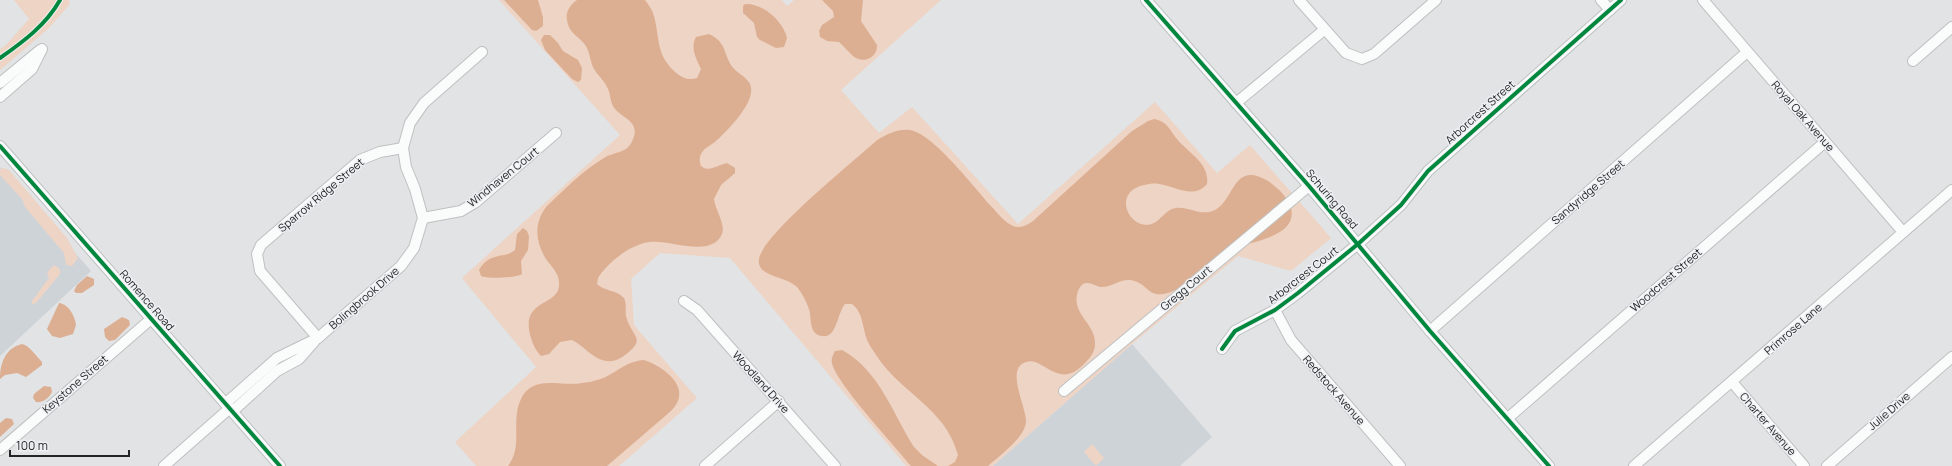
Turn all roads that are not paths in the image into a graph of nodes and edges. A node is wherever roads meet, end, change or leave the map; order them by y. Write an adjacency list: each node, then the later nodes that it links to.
1 (1146, 0): 15 (street, Schuring Road)
2 (1299, 0): 9 (street)
3 (1436, 0): 9 (street)
4 (1601, 0): 7 (street)
5 (1621, 0): 7 (street, Arborcrest Street)
6 (1703, 0): 11 (street, Royal Oak Avenue)
7 (1610, 10): 24 (street, Arborcrest Street)
8 (1952, 27): 12 (street)
9 (1324, 30): 15 (street)
10 (482, 52): 19 (street)
11 (1747, 52): 17 (street, Royal Oak Avenue); 28 (street, Sandyridge Street)
12 (1912, 61)
13 (0, 83): 14 (street)
14 (0, 98)
15 (1236, 103): 20 (street, Schuring Road)
16 (556, 133): 22 (street, Windhaven Court)
17 (1825, 142): 23 (street, Royal Oak Avenue); 36 (street, Woodcrest Street)
18 (0, 146): 27 (street, Romence Road)
19 (403, 148): 22 (street); 29 (street, Sparrow Ridge Street)
20 (1309, 186): 24 (street, Schuring Road); 33 (street, Gregg Court)
21 (1952, 190): 23 (street, Primrose Lane)
22 (423, 218): 29 (street, Bolingbrook Drive)
23 (1903, 232): 32 (street, Primrose Lane)
24 (1358, 244): 26 (street, Arborcrest Court); 28 (street, Schuring Road)
25 (684, 301): 34 (street, Woodland Drive)
26 (1275, 310): 30 (street, Arborcrest Court); 42 (street, Redstock Avenue)
27 (151, 318): 35 (street, Romence Road); 37 (street, Keystone Street)
28 (1430, 331): 36 (street, Schuring Road)
29 (318, 338): 35 (street, Bolingbrook Drive)
30 (1222, 349)
31 (1952, 357): 46 (street, Julie Drive)
32 (1732, 382): 44 (street, Primrose Lane); 45 (street, Charter Avenue)
33 (1064, 391)
34 (779, 401): 40 (street); 41 (street, Woodland Drive)
35 (229, 407): 38 (street, Bolingbrook Drive); 39 (street, Romence Road)
36 (1508, 418): 43 (street, Schuring Road)
37 (0, 450)
38 (164, 466)
39 (280, 466)
40 (705, 466)
41 (835, 466)
42 (1400, 466)
43 (1549, 466)
44 (1634, 466)
45 (1804, 466)
46 (1827, 466)

